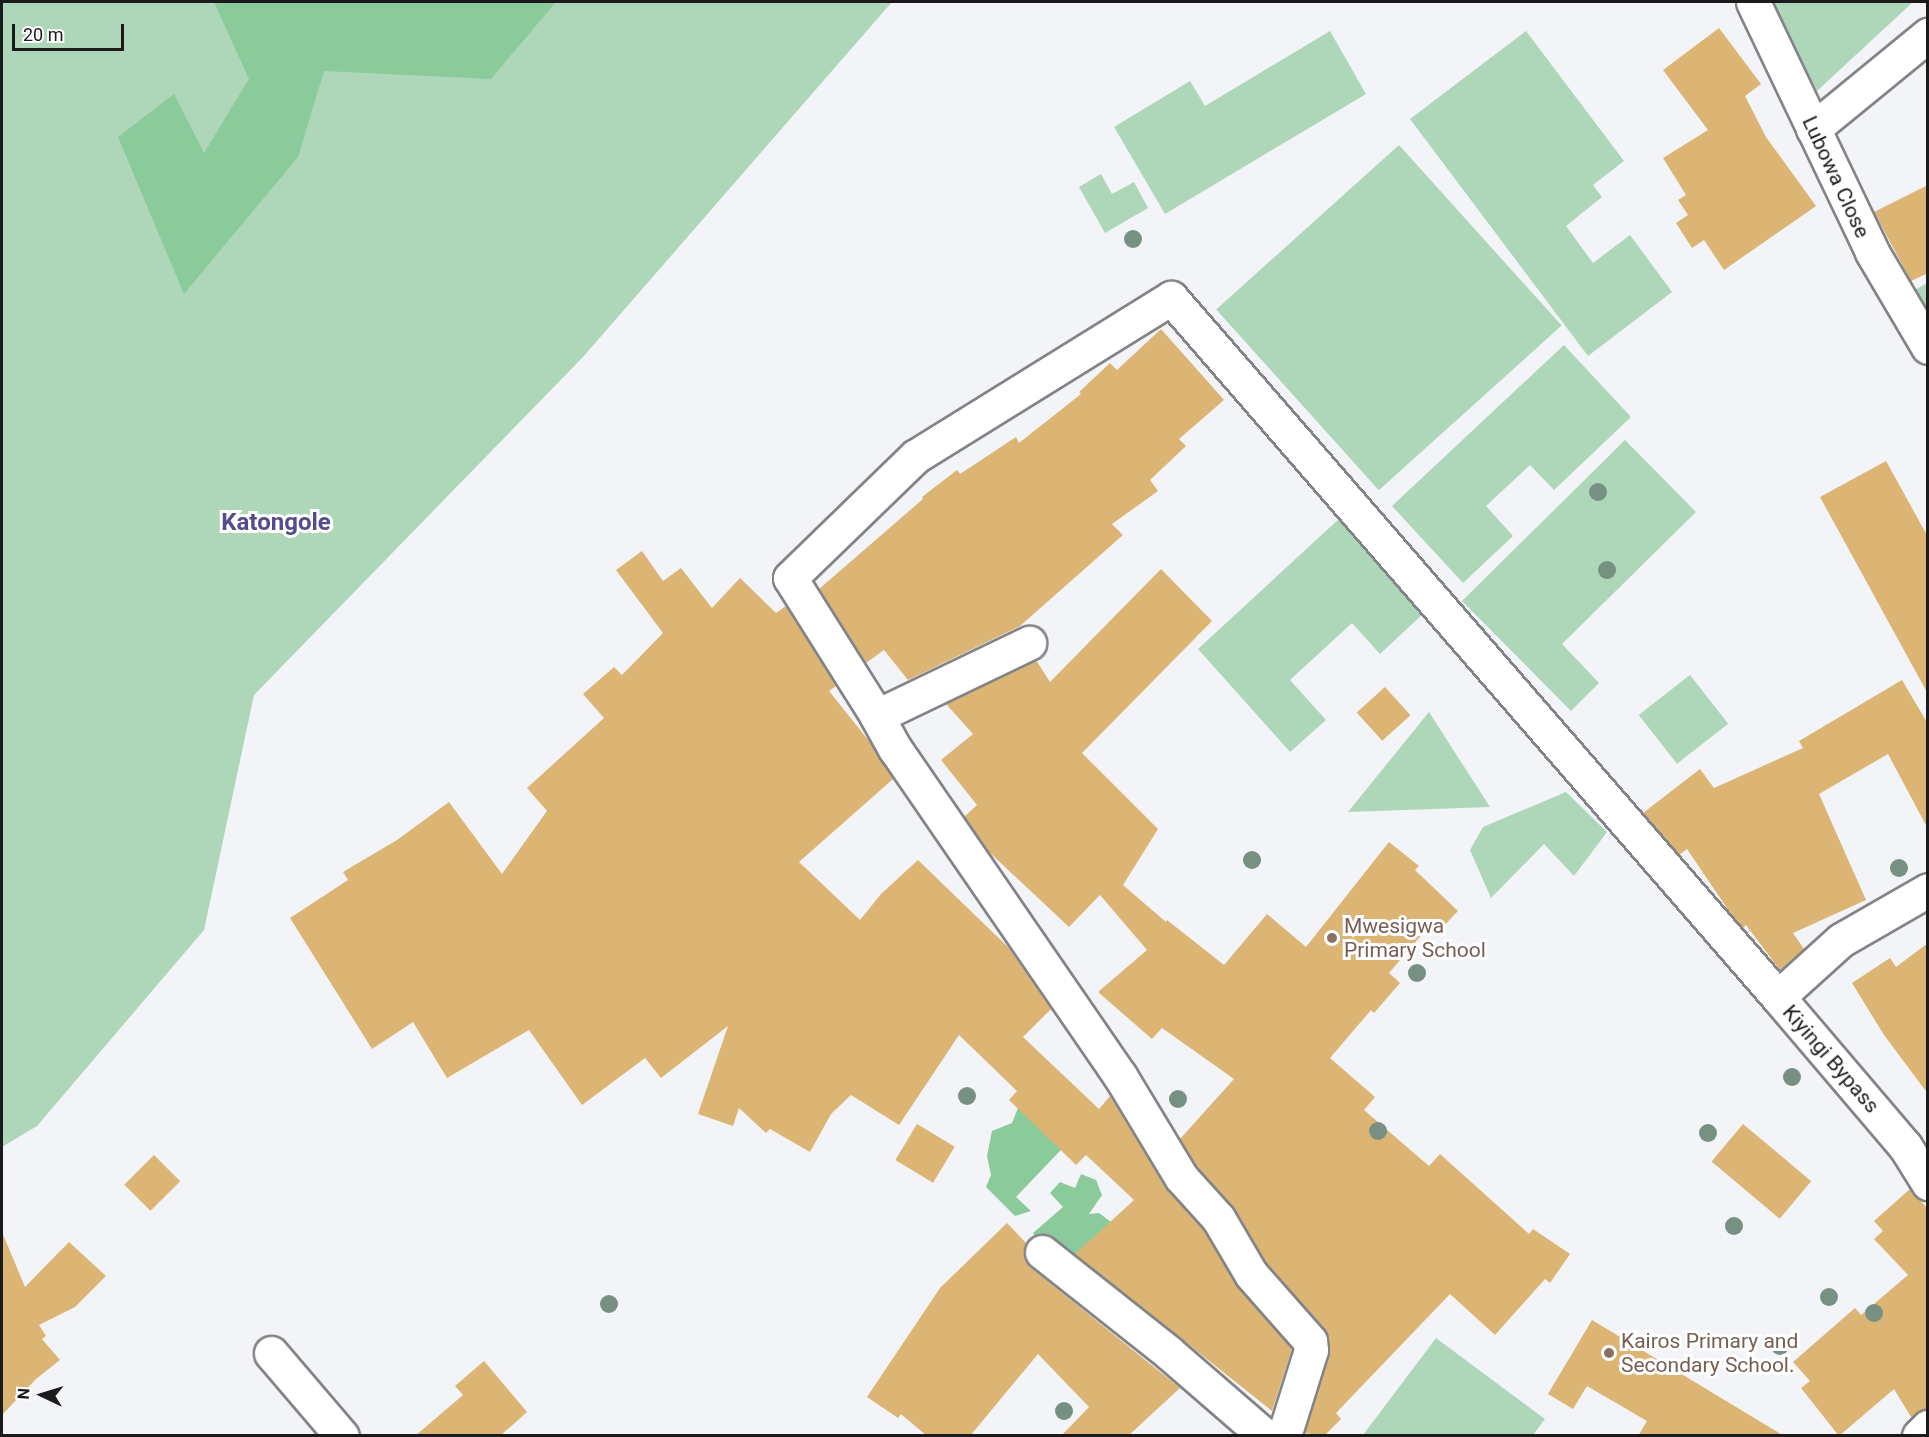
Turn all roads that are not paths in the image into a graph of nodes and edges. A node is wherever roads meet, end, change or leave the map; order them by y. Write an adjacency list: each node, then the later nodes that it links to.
1 (1753, 2): 3 (street, Lubowa Close)
2 (1928, 35): 3 (street)
3 (1813, 129): 4 (street, Lubowa Close)
4 (1928, 347)
5 (1029, 643): 6 (street)
6 (877, 716): 8 (street); 15 (street)
7 (1928, 890): 8 (street, Kiyingi Bypass)
8 (1778, 997): 9 (street, Kiyingi Bypass)
9 (1928, 1183)
10 (1042, 1252): 14 (street)
11 (272, 1353): 13 (street)
12 (1928, 1427): 16 (street)
13 (342, 1436)
14 (1265, 1436)
15 (1284, 1436)
16 (1919, 1436)

